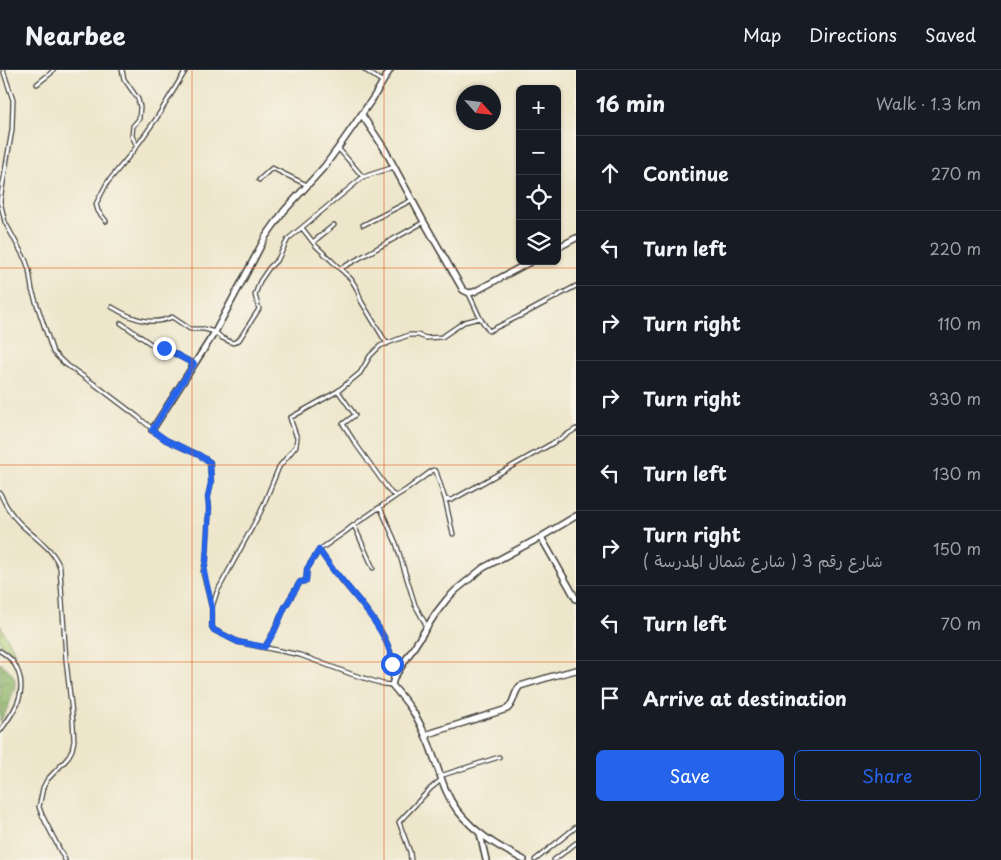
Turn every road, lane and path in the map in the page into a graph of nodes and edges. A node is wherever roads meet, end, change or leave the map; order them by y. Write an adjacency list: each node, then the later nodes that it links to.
1 (3, 70): 36 (street)
2 (54, 70): 8 (street)
3 (122, 70): 10 (street)
4 (186, 70): 10 (street)
5 (365, 70): 7 (street)
6 (390, 70): 7 (street)
7 (382, 82): 9 (street)
8 (37, 84)
9 (362, 115): 11 (street); 12 (street)
10 (137, 146): 17 (street)
11 (338, 148): 13 (street); 15 (street)
12 (394, 167): 13 (street); 16 (street)
13 (363, 177): 21 (street)
14 (259, 180): 15 (street)
15 (307, 186): 32 (street)
16 (412, 200): 18 (street); 20 (street)
17 (106, 221)
18 (424, 222): 26 (street); 28 (street)
19 (334, 225): 23 (street)
20 (363, 225)
21 (302, 228): 23 (street); 32 (street)
22 (576, 238): 24 (street)
23 (313, 242): 26 (street)
24 (561, 246)
25 (525, 265): 28 (street)
26 (340, 269): 33 (street)
27 (576, 286): 30 (street)
28 (468, 293): 30 (street)
29 (112, 307): 32 (street)
30 (480, 318): 33 (street)
31 (120, 323): 34 (street)
32 (215, 332): 34 (street)
33 (387, 344): 35 (street)
34 (194, 364): 36 (street)
35 (338, 391): 39 (street); 49 (street)
36 (152, 430): 49 (street)
37 (576, 430): 40 (street)
38 (0, 493): 63 (street)
39 (396, 496): 40 (street); 41 (street)
40 (445, 499): 44 (street)
41 (380, 507): 43 (street); 50 (street)
42 (576, 516): 45 (street)
43 (354, 525): 46 (street); 47 (street)
44 (453, 534)
45 (541, 537): 48 (street); 50 (street)
46 (319, 550): 51 (street); 53 (street)
47 (373, 568)
48 (576, 599)
49 (212, 608): 51 (street)
50 (426, 629): 55 (street)
51 (265, 647): 55 (street)
52 (0, 651): 56 (street)
53 (392, 664)
54 (576, 670): 57 (street)
55 (392, 685): 57 (street)
56 (0, 731)
57 (425, 735): 59 (street)
58 (499, 756): 59 (street)
59 (440, 778): 61 (street); 64 (street)
60 (576, 827): 67 (street)
61 (480, 834): 65 (street); 66 (street)
62 (576, 843): 68 (street)
63 (65, 860)
64 (411, 860)
65 (486, 860)
66 (524, 860)
67 (535, 860)
68 (554, 860)

